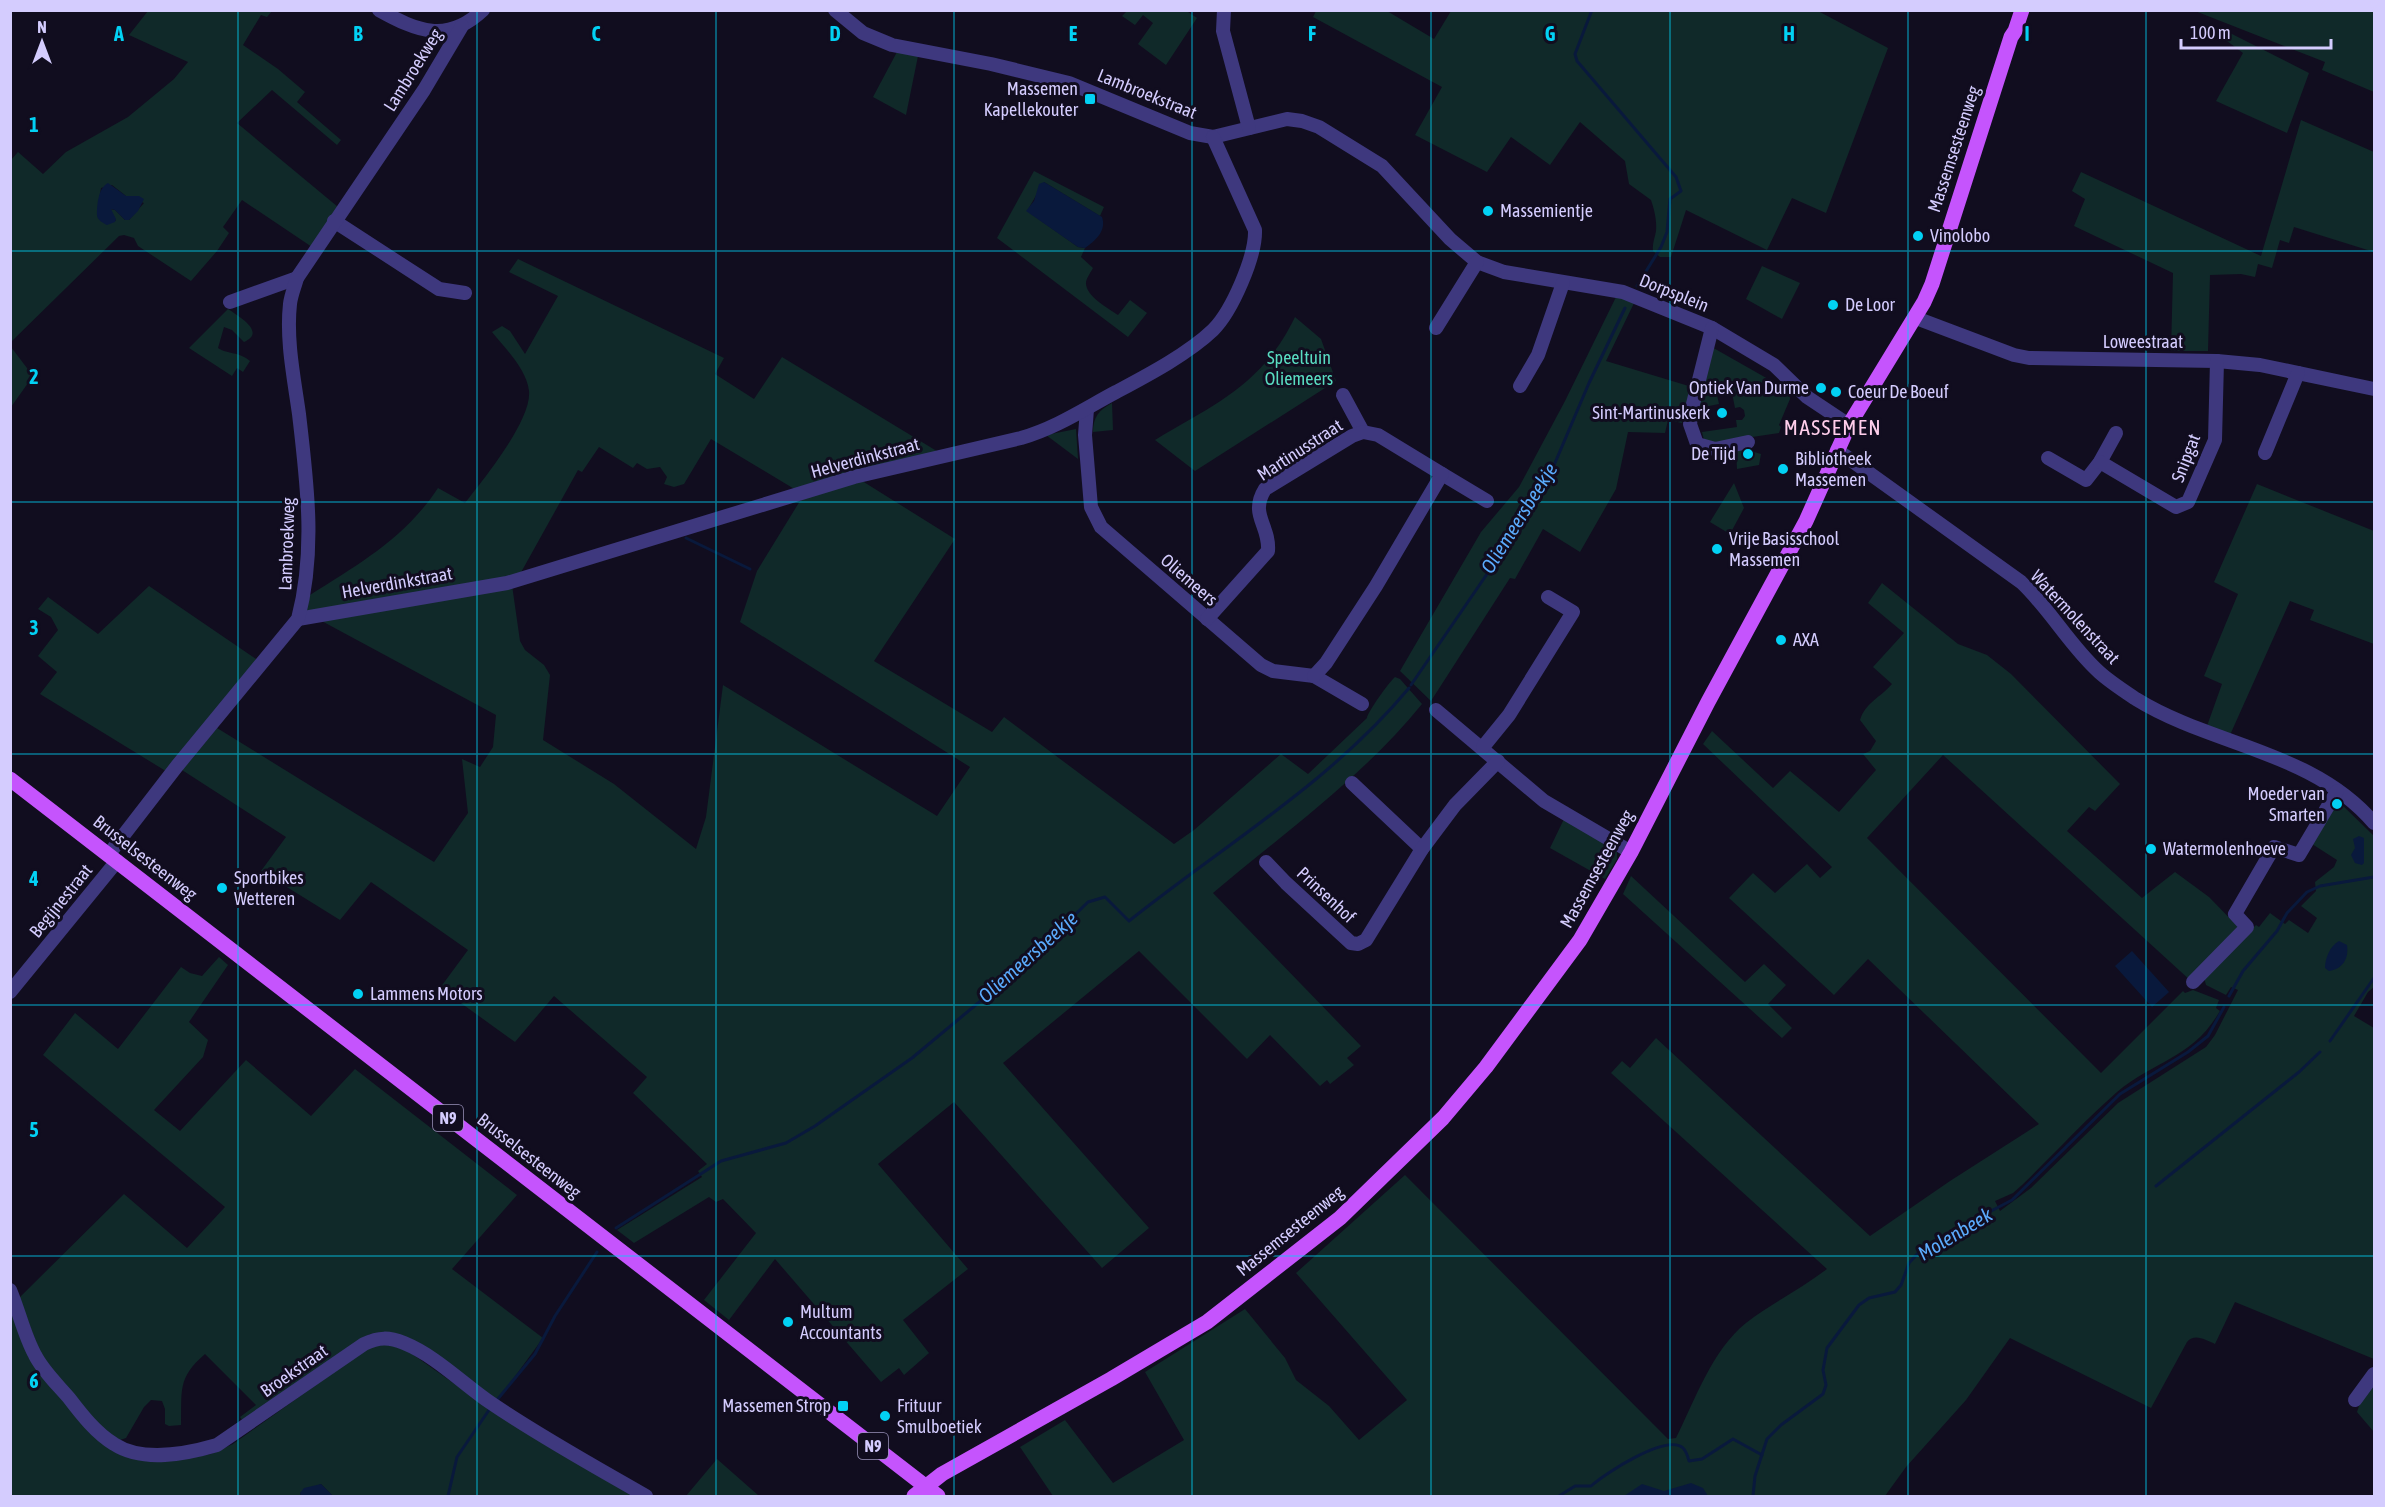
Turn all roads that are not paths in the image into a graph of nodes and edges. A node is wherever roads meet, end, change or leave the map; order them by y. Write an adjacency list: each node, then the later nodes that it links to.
1 (379, 10): 7 (street)
2 (483, 10): 7 (street)
3 (835, 10): 10 (street, Lambroekstraat)
4 (1224, 10): 9 (street)
5 (2014, 10): 8 (main road, Massemsesteenweg)
6 (2022, 10): 8 (main road, Massemsesteenweg)
7 (462, 26): 11 (street, Lambroekweg)
8 (2011, 37): 18 (main road, Massemsesteenweg)
9 (1249, 128): 10 (street, Lambroekstraat); 12 (street, Lambroekstraat)
10 (1213, 137): 26 (street, Helverdinkstraat)
11 (334, 221): 13 (street, Lambroekweg); 16 (street)
12 (1477, 262): 14 (street, Lambroekstraat); 19 (street)
13 (297, 278): 17 (street); 38 (street, Lambroekweg)
14 (1563, 284): 15 (street, Lambroekstraat); 23 (street)
15 (1623, 292): 20 (street, Dorpsplein)
16 (465, 293)
17 (230, 302)
18 (1916, 318): 21 (street, Loweestraat); 27 (main road, Massemsesteenweg)
19 (1436, 328)
20 (1712, 328): 27 (street, Dorpsplein); 30 (street, Dorpsplein)
21 (2217, 361): 22 (street, Loweestraat); 34 (street, Snipgat)
22 (2298, 373): 24 (street, Loweestraat); 32 (street)
23 (1520, 386)
24 (2374, 389)
25 (1343, 395): 28 (street, Martinusstraat)
26 (1087, 410): 38 (street, Helverdinkstraat); 39 (street, Oliemeers)
27 (1849, 425): 31 (main road, Massemsesteenweg)
28 (1363, 432): 35 (street, Martinusstraat); 39 (street, Martinusstraat)
29 (2116, 433): 34 (street)
30 (1748, 442)
31 (1837, 450): 47 (street, Watermolenstraat); 50 (main road, Massemsesteenweg)
32 (2265, 453)
33 (2048, 458): 34 (street)
34 (2100, 462)
35 (1442, 474): 36 (street, Martinusstraat); 40 (street)
36 (1487, 501)
37 (1548, 597): 43 (street)
38 (298, 619): 51 (street, Lambroekweg)
39 (1208, 620): 40 (street, Oliemeers)
40 (1314, 676): 41 (street, Oliemeers)
41 (1362, 704)
42 (1436, 710): 43 (street)
43 (1483, 747): 44 (street)
44 (1498, 761): 49 (street, Prinsenhof); 50 (street)
45 (10, 779): 51 (main road, Brusselsesteenweg / N9)
46 (1352, 783): 49 (street)
47 (2337, 791): 48 (street, Watermolenstraat); 53 (street)
48 (2374, 823)
49 (1422, 849): 52 (street, Prinsenhof)
50 (1631, 852): 58 (main road, Massemsesteenweg)
51 (113, 858): 54 (street, Begijnestraat); 58 (main road, Brusselsesteenweg / N9)
52 (1266, 862)
53 (2193, 982)
54 (10, 992)
55 (10, 1290): 59 (street, Broekstraat)
56 (2374, 1374): 57 (street)
57 (2355, 1400)
58 (920, 1492): 60 (main road, Brusselsesteenweg / N9)
59 (646, 1497)
60 (938, 1497)

